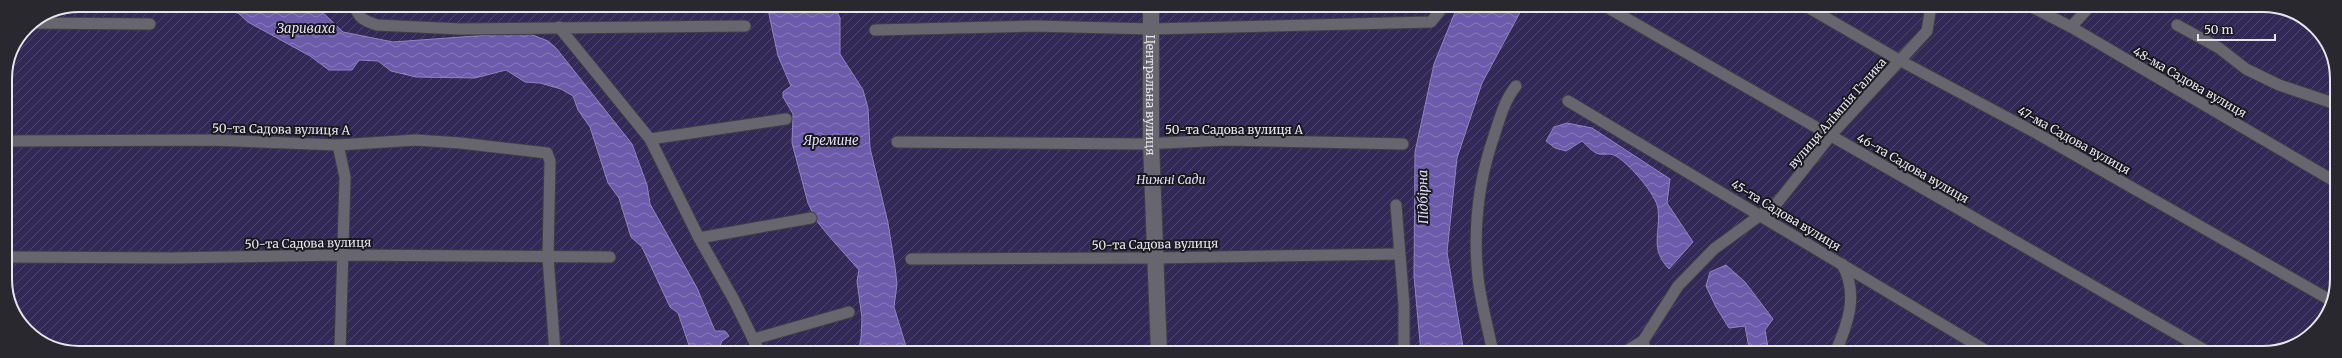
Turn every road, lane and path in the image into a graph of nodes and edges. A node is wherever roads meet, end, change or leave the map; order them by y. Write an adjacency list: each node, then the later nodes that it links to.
1 (357, 12): 13 (street)
2 (1151, 12): 15 (street, Центральна вулиця)
3 (1439, 12): 15 (street)
4 (1616, 12): 22 (street, 46-та Садова вулиця)
5 (1815, 12): 17 (street, 47-ма Садова вулиця)
6 (1930, 12): 17 (street, вулиця Алімпія Галика)
7 (2042, 12): 14 (street, 48-ма Садова вулиця)
8 (2085, 12): 14 (street)
9 (41, 24): 10 (street)
10 (150, 24)
11 (2176, 25): 20 (street)
12 (745, 26): 13 (street)
13 (559, 27): 23 (street)
14 (2071, 27): 29 (street, 48-ма Садова вулиця)
15 (1151, 29): 16 (street); 26 (street, Центральна вулиця)
16 (875, 30)
17 (1899, 60): 22 (street, вулиця Алімпія Галика); 42 (street, 47-ма Садова вулиця)
18 (1516, 86): 51 (street)
19 (1568, 101): 31 (street, 45-та Садова вулиця)
20 (2330, 102)
21 (786, 119): 23 (street)
22 (1831, 135): 31 (street, вулиця Алімпія Галика); 56 (street, 46-та Садова вулиця)
23 (650, 138): 33 (street)
24 (12, 141): 28 (street, 50-та Садова вулиця А)
25 (897, 142): 26 (street, 50-та Садова вулиця А)
26 (1151, 143): 27 (street, 50-та Садова вулиця А); 39 (street, Центральна вулиця)
27 (1403, 144)
28 (338, 145): 34 (street); 38 (street, 50-та Садова вулиця А)
29 (2330, 178)
30 (1396, 205): 35 (street)
31 (1762, 215): 41 (street, 45-та Садова вулиця); 45 (street, вулиця Алімпія Галика)
32 (811, 218): 33 (street)
33 (699, 238): 44 (street)
34 (342, 254): 36 (street, 50-та Садова вулиця); 38 (street, 50-та Садова вулиця); 46 (street)
35 (1399, 254): 39 (street, 50-та Садова вулиця); 50 (street)
36 (12, 257)
37 (610, 257): 38 (street, 50-та Садова вулиця)
38 (548, 258): 47 (street)
39 (1155, 258): 40 (street, 50-та Садова вулиця); 49 (street, Центральна вулиця)
40 (911, 259)
41 (1842, 264): 54 (street); 55 (street, 45-та Садова вулиця)
42 (2327, 298)
43 (849, 312): 44 (street)
44 (754, 339): 48 (street)
45 (1643, 341): 52 (street); 53 (street)
46 (340, 346)
47 (555, 346)
48 (757, 346)
49 (1159, 346)
50 (1404, 346)
51 (1492, 346)
52 (1635, 346)
53 (1644, 346)
54 (1838, 346)
55 (1978, 346)
56 (2198, 346)

